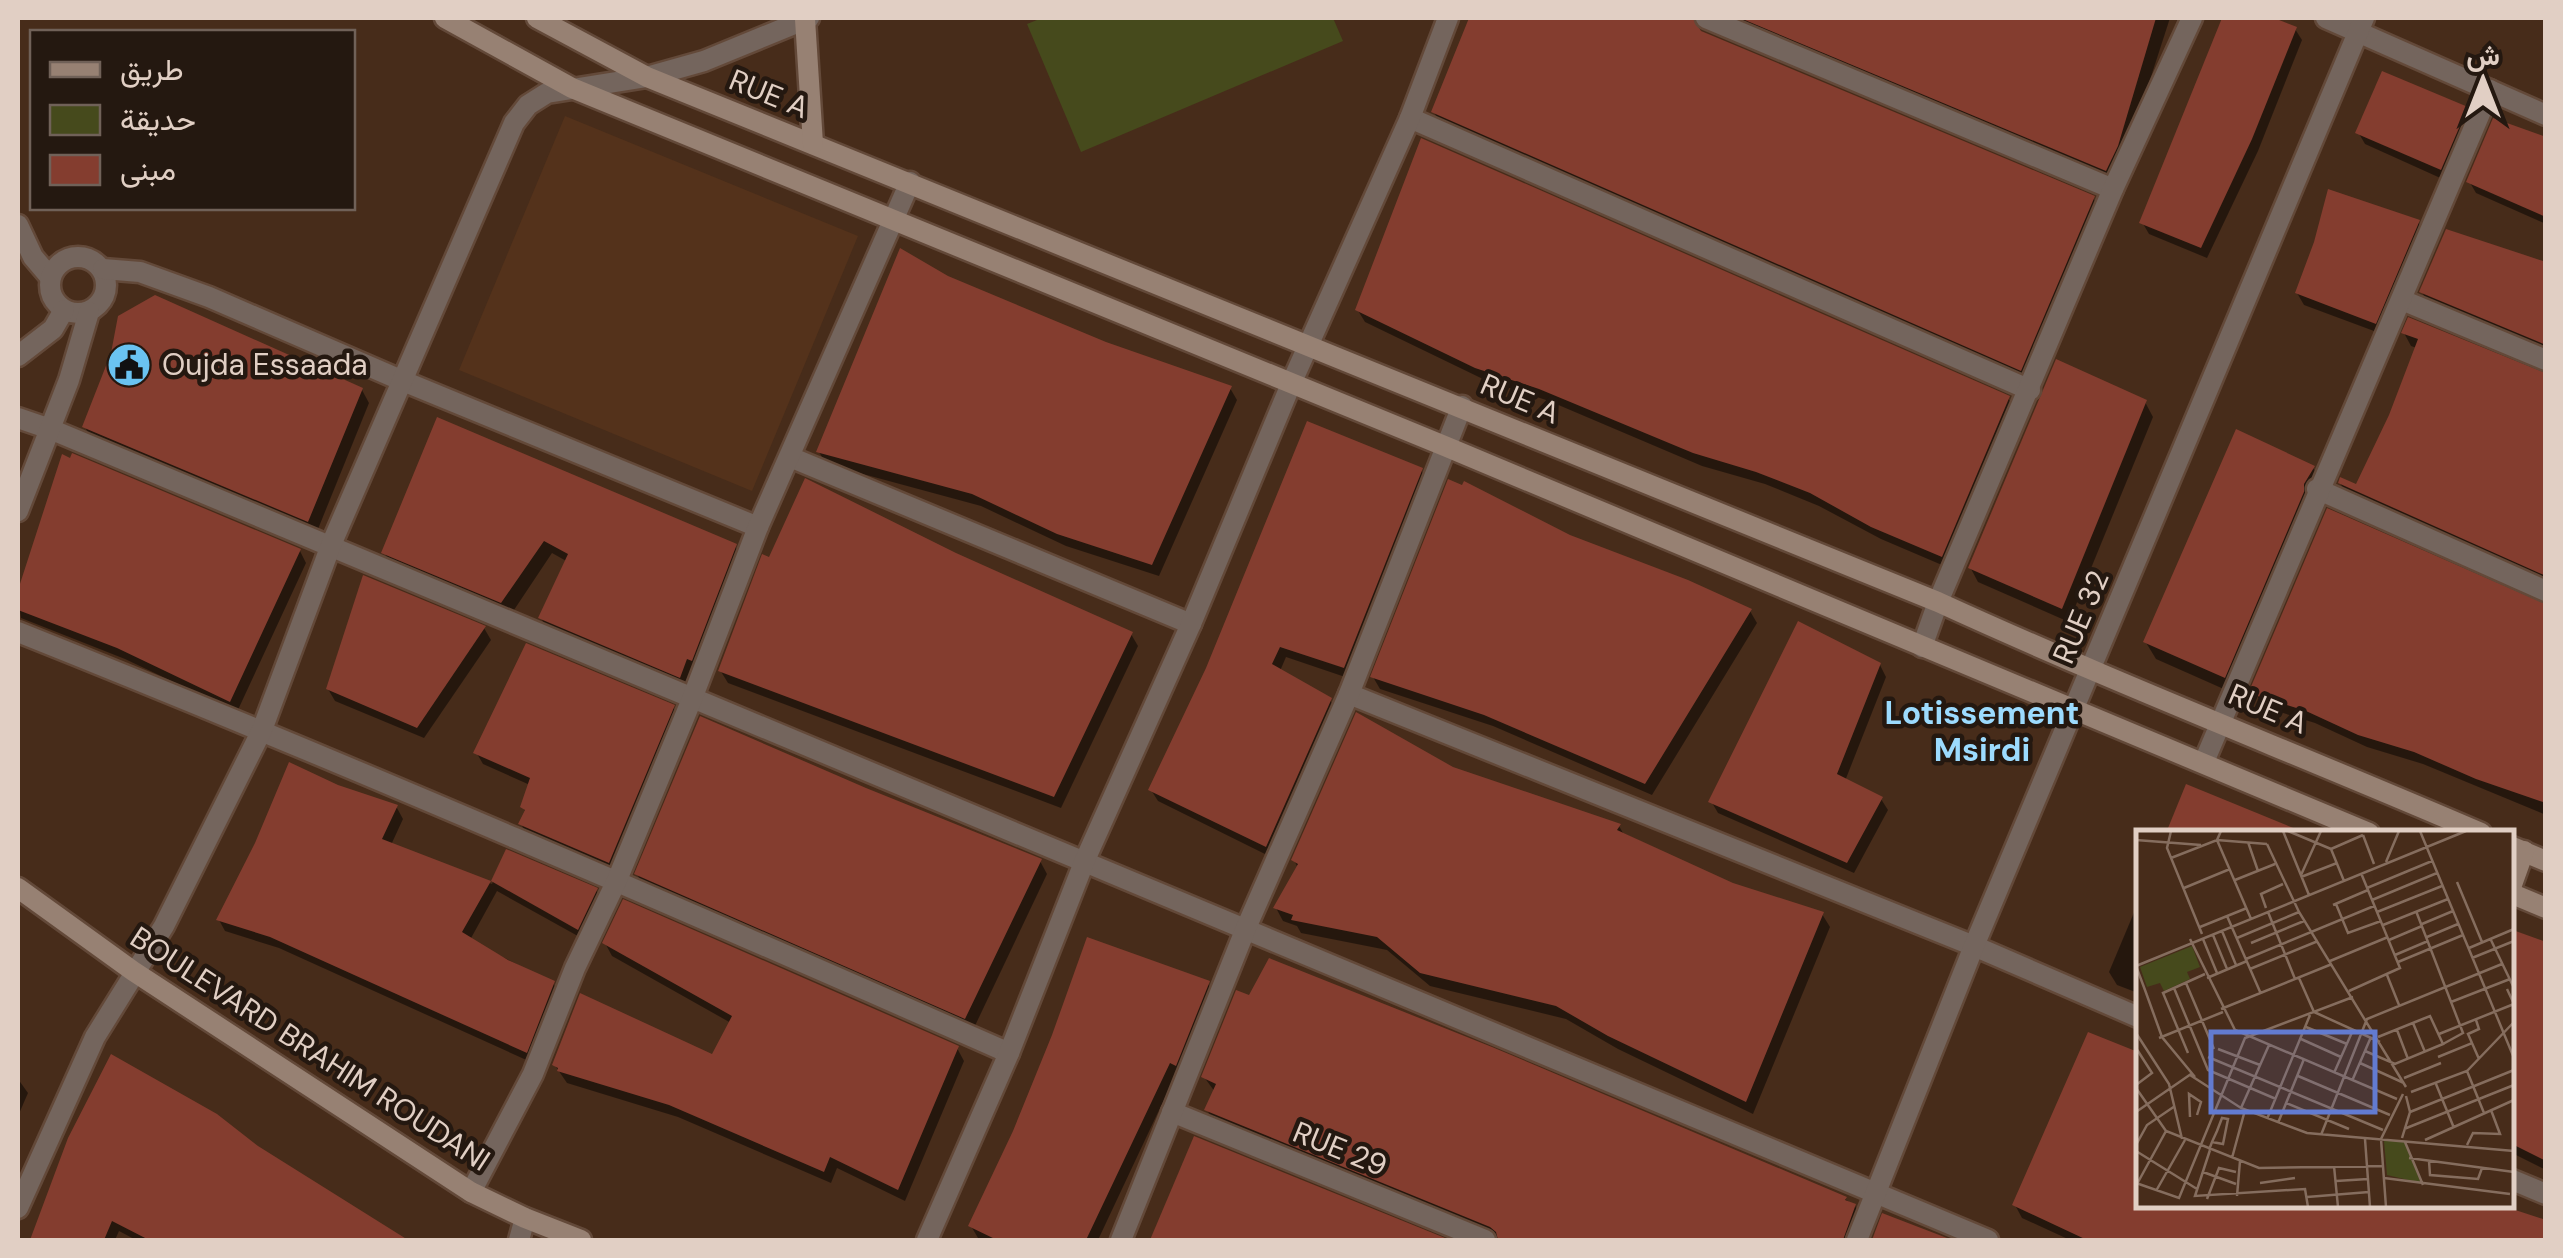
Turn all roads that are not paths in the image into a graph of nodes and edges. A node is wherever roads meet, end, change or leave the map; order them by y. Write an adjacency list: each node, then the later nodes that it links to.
1 (446, 18): 10 (street)
2 (537, 18): 9 (street, RUE A)
3 (807, 18): 9 (street); 14 (street)
4 (1448, 18): 13 (street)
5 (1706, 18): 16 (street)
6 (2192, 18): 16 (street)
7 (2326, 18): 8 (street)
8 (2362, 24): 11 (street); 44 (street, RUE 32)
9 (647, 77): 10 (street); 14 (street, RUE A)
10 (572, 88): 17 (street); 27 (street)
11 (2490, 90): 12 (street); 21 (street)
12 (2546, 114)
13 (1410, 118): 24 (street); 29 (street)
14 (813, 144): 15 (street, RUE A)
15 (910, 182): 17 (street); 24 (street, RUE A)
16 (2114, 189): 29 (street)
17 (893, 222): 28 (street); 34 (street)
18 (18, 226): 20 (street)
19 (103, 269): 20 (street); 23 (street); 27 (street)
20 (50, 277): 22 (street)
21 (2402, 300): 26 (street); 35 (street)
22 (64, 310): 23 (street); 25 (street)
23 (88, 312): 32 (street)
24 (1308, 348): 28 (street); 30 (street, RUE A)
25 (18, 356)
26 (2546, 360)
27 (403, 382): 37 (street); 38 (street)
28 (1291, 384): 33 (street); 41 (street)
29 (2030, 390): 40 (street)
30 (1462, 406): 33 (street); 40 (street, RUE A)
31 (18, 418): 32 (street)
32 (50, 428): 36 (street); 38 (street)
33 (1447, 447): 43 (street); 45 (street)
34 (790, 456): 37 (street); 41 (street)
35 (2318, 489): 39 (street); 48 (street)
36 (18, 511)
37 (758, 526): 46 (street)
38 (332, 545): 46 (street); 49 (street)
39 (2546, 592)
40 (1938, 602): 43 (street); 44 (street, RUE A)
41 (1191, 624): 54 (street)
42 (18, 632): 49 (street)
43 (1922, 647): 47 (street)
44 (2091, 672): 47 (street, RUE 32); 48 (street, RUE A)
45 (1349, 694): 61 (street); 62 (street)
46 (692, 699): 54 (street); 57 (street)
47 (2075, 711): 50 (street); 62 (street, RUE 32)
48 (2222, 722): 50 (street); 52 (street, RUE A)
49 (262, 730): 57 (street); 63 (street)
50 (2204, 762): 51 (street)
51 (2362, 830)
52 (2474, 830)
53 (2517, 848): 55 (street); 56 (street)
54 (1085, 860): 61 (street); 65 (street)
55 (2546, 861)
56 (2513, 873)
57 (618, 880): 65 (street); 68 (street)
58 (18, 888): 63 (street, BOULEVARD BRAHIM ROUDANI)
59 (2513, 893): 60 (street)
60 (2546, 908)
61 (1246, 928): 66 (street); 69 (street)
62 (1974, 946): 64 (street); 69 (street, RUE 32)
63 (133, 972): 68 (street, BOULEVARD BRAHIM ROUDANI); 71 (street)
64 (2136, 1016)
65 (1009, 1053): 75 (street)
66 (1172, 1112): 76 (street); 77 (street, RUE 29)
67 (2513, 1179): 70 (street)
68 (471, 1192): 72 (street, BOULEVARD BRAHIM ROUDANI)
69 (1876, 1194): 78 (street, RUE 32); 79 (street)
70 (2546, 1194)
71 (18, 1208)
72 (525, 1218): 73 (street); 74 (street, BOULEVARD BRAHIM ROUDANI)
73 (518, 1240)
74 (581, 1240)
75 (927, 1240)
76 (1121, 1240)
77 (1485, 1240)
78 (1858, 1240)
79 (1988, 1240)

